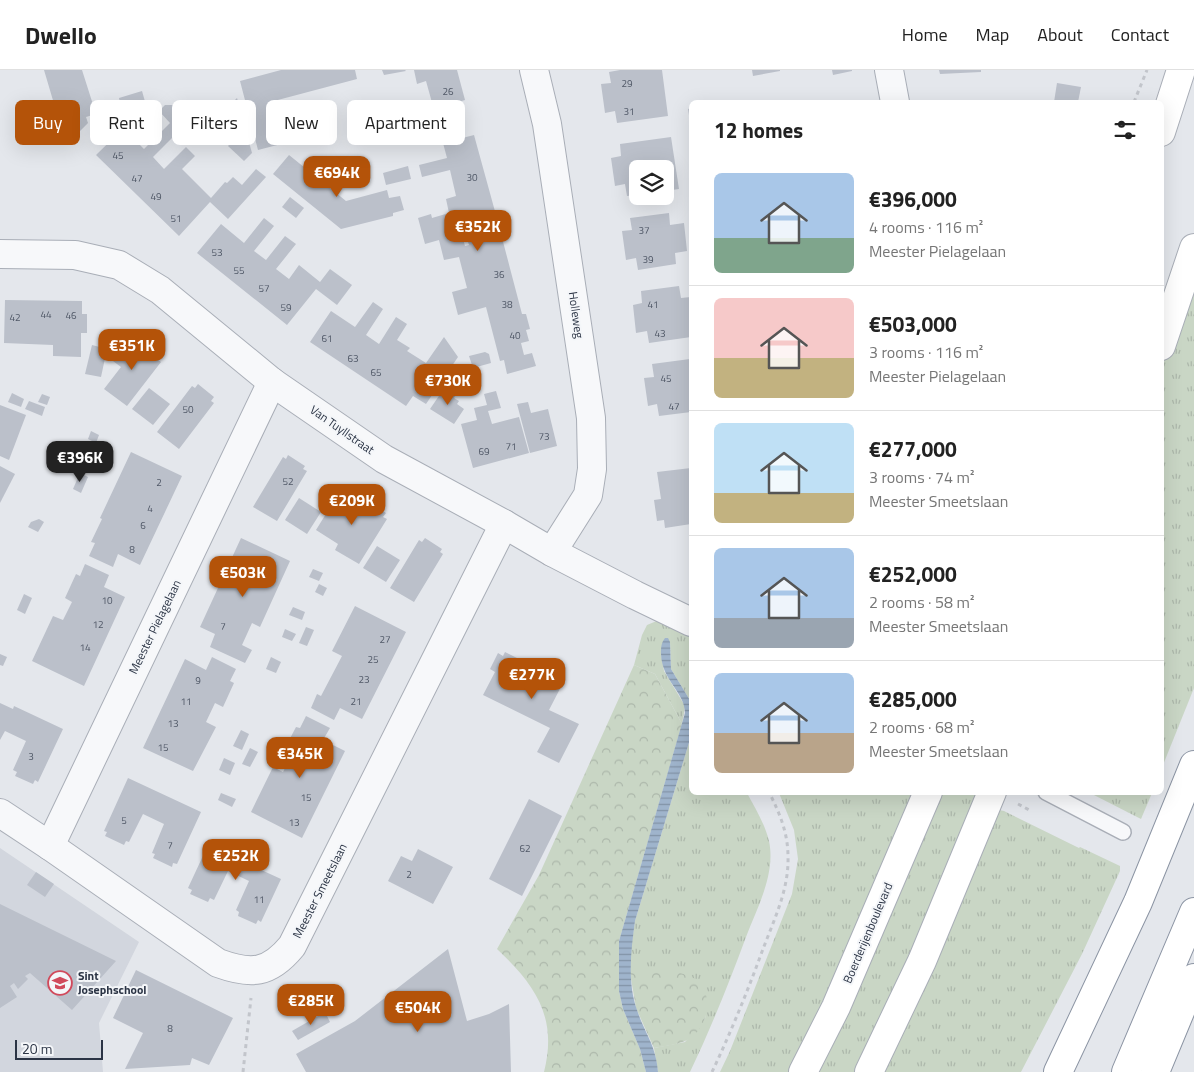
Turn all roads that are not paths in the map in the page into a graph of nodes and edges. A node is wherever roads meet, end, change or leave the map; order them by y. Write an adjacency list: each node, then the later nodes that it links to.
1 (534, 70): 11 (street, Holleweg)
2 (889, 70): 4 (street)
3 (1181, 70): 5 (main road)
4 (895, 100)
5 (1164, 123)
6 (1194, 248): 8 (main road)
7 (0, 254): 9 (street, Van Tuyllstraat)
8 (1164, 337)
9 (272, 382): 10 (street, Van Tuyllstraat); 19 (street, Meester Pielagelaan)
10 (504, 524): 11 (street, Van Tuyllstraat); 19 (street, Meester Smeetslaan)
11 (552, 552): 12 (street, Van Tuyllstraat)
12 (689, 621)
13 (1194, 764): 24 (main road)
14 (927, 795): 22 (main road, Boerderijenboulevard)
15 (1052, 795): 18 (lane)
16 (990, 799): 23 (main road)
17 (0, 813): 19 (street)
18 (1122, 832)
19 (50, 846)
20 (1194, 912): 25 (main road)
21 (1194, 978): 26 (main road)
22 (803, 1072)
23 (869, 1072)
24 (1058, 1072)
25 (1126, 1072)
26 (1155, 1072)

